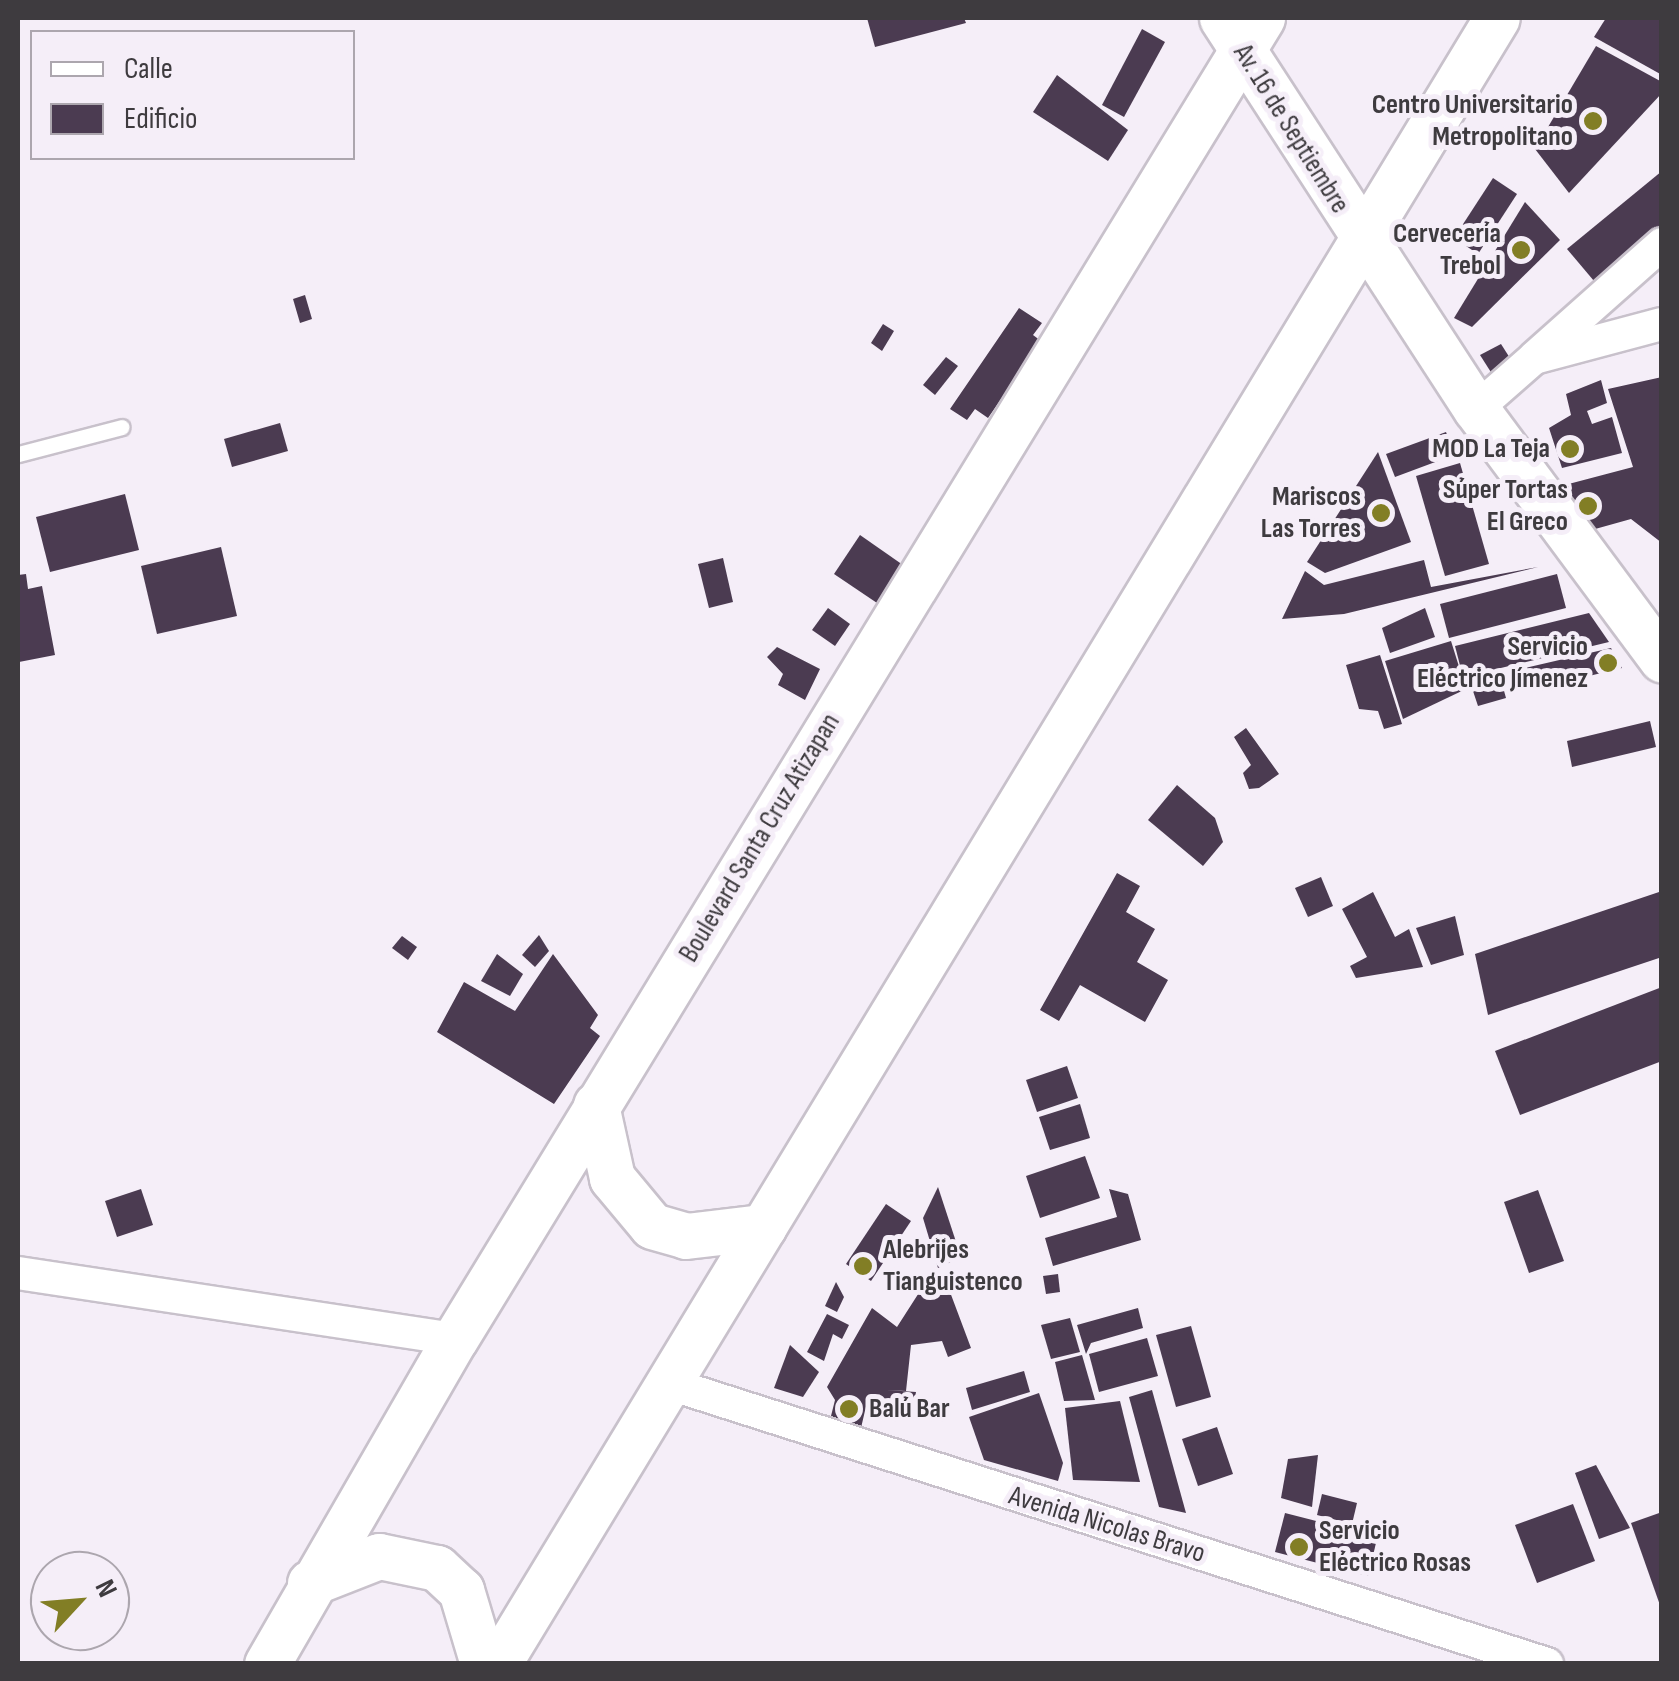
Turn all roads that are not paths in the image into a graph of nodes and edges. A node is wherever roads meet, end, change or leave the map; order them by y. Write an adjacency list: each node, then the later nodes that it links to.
1 (1496, 18): 3 (main road)
2 (1242, 29): 3 (main road, Av. 16 de Septiembre); 11 (main road, Boulevard Santa Cruz Atizapan)
3 (1360, 240): 7 (main road, Av. 16 de Septiembre); 12 (main road)
4 (1662, 244): 6 (street)
5 (1662, 324): 6 (street)
6 (1534, 358): 7 (street)
7 (1476, 409): 10 (main road, Av. 16 de Septiembre)
8 (122, 427): 9 (lane)
9 (18, 454)
10 (1653, 635)
11 (596, 1105): 12 (main road); 14 (main road, Boulevard Santa Cruz Atizapan)
12 (763, 1227): 15 (main road)
13 (18, 1274): 14 (street)
14 (454, 1339): 16 (main road, Boulevard Santa Cruz Atizapan)
15 (668, 1383): 19 (main road); 20 (street, Avenida Nicolas Bravo)
16 (310, 1582): 17 (main road, Boulevard Santa Cruz Atizapan); 18 (main road)
17 (267, 1664)
18 (482, 1664)
19 (498, 1664)
20 (1548, 1664)

